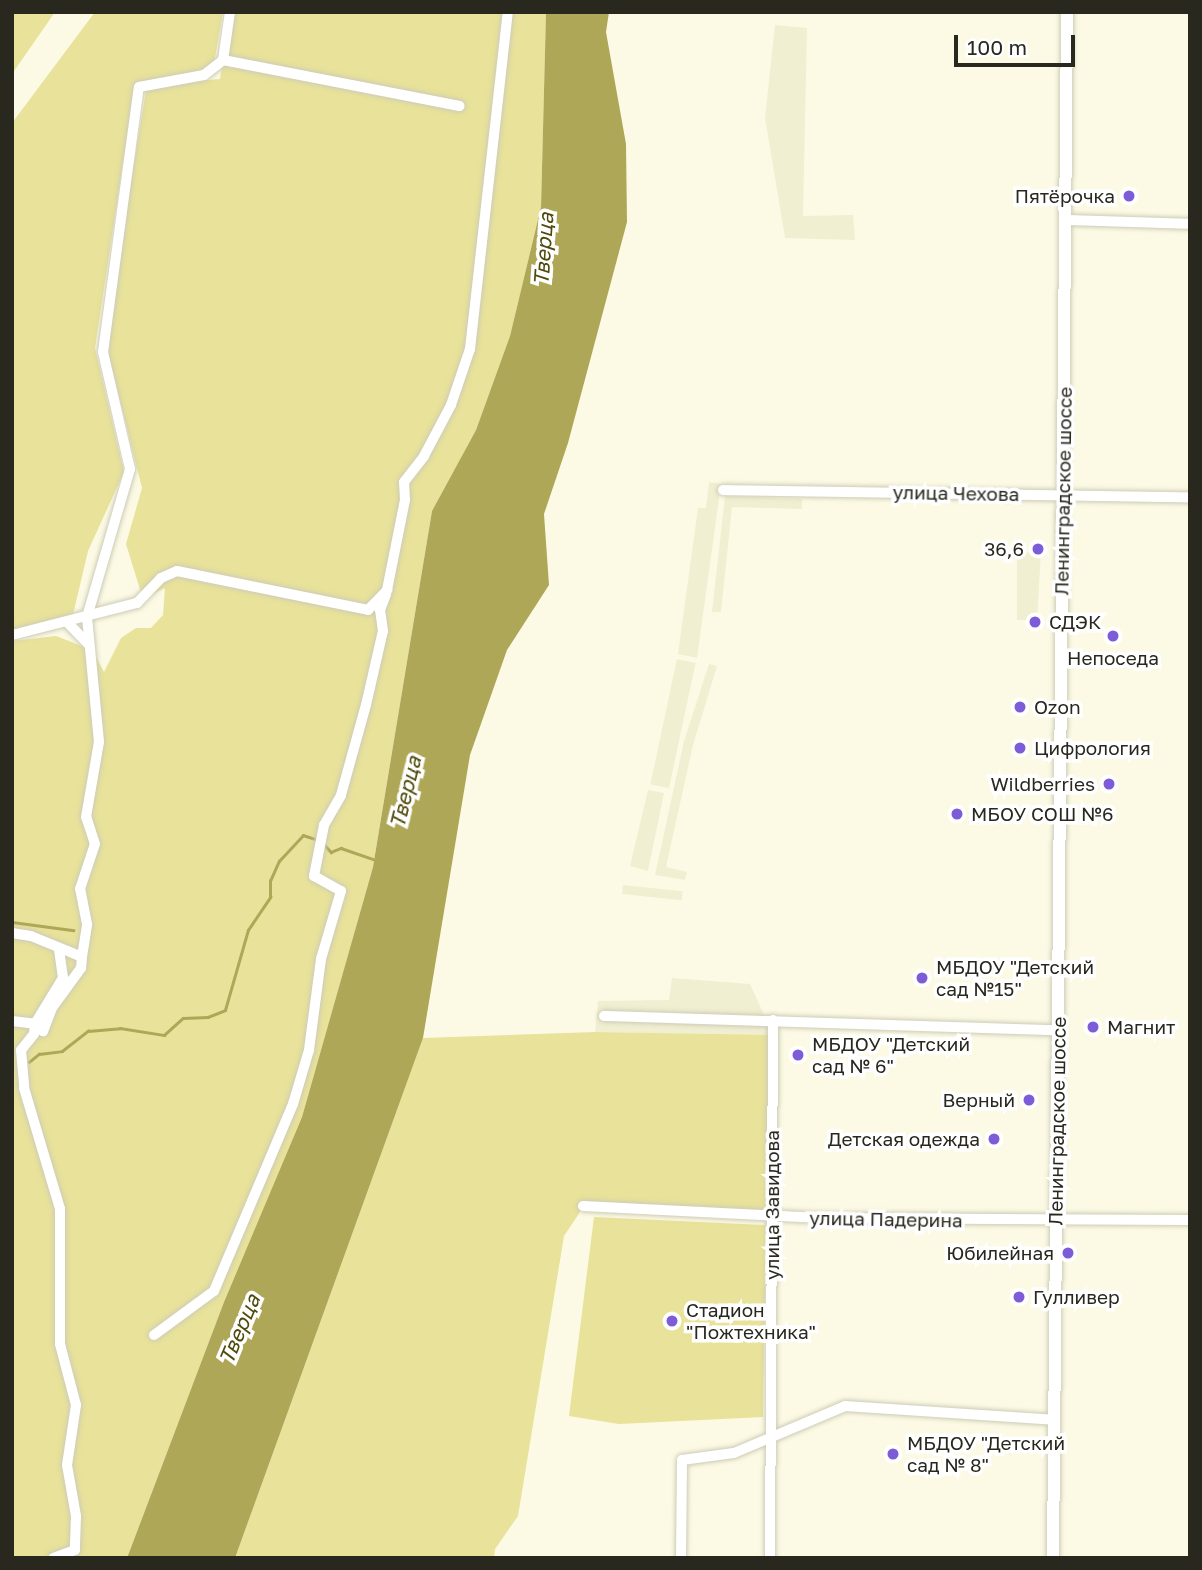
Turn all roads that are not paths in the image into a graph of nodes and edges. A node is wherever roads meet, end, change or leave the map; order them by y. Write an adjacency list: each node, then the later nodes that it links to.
1 (230, 12): 4 (street)
2 (508, 12): 11 (street)
3 (1067, 12): 6 (main road, Ленинградское шоссе)
4 (223, 60): 5 (street); 12 (street)
5 (460, 106)
6 (1065, 220): 7 (street); 9 (main road, Ленинградское шоссе)
7 (1190, 223)
8 (723, 490): 9 (street, улица Чехова)
9 (1063, 494): 10 (street, улица Чехова); 23 (main road, Ленинградское шоссе)
10 (1190, 497)
11 (387, 590): 12 (street); 28 (street)
12 (87, 617): 13 (street); 15 (street)
13 (67, 622): 14 (street); 15 (street)
14 (12, 635)
15 (89, 646): 18 (street)
16 (12, 933): 17 (street)
17 (59, 948): 18 (street); 22 (street)
18 (82, 957): 22 (street)
19 (604, 1016): 20 (street)
20 (773, 1020): 23 (street); 25 (street, улица Завидова)
21 (12, 1021): 22 (street)
22 (35, 1024): 31 (street)
23 (1058, 1030): 27 (main road, Ленинградское шоссе)
24 (583, 1206): 25 (street, улица Падерина)
25 (772, 1217): 27 (street, улица Падерина); 30 (street, улица Завидова)
26 (1190, 1220): 27 (street, улица Падерина)
27 (1056, 1221): 29 (main road, Ленинградское шоссе)
28 (154, 1335)
29 (1054, 1420): 30 (street); 34 (main road, Ленинградское шоссе)
30 (771, 1435): 32 (street); 33 (street, улица Завидова)
31 (53, 1558)
32 (681, 1558)
33 (770, 1558)
34 (1053, 1558)

